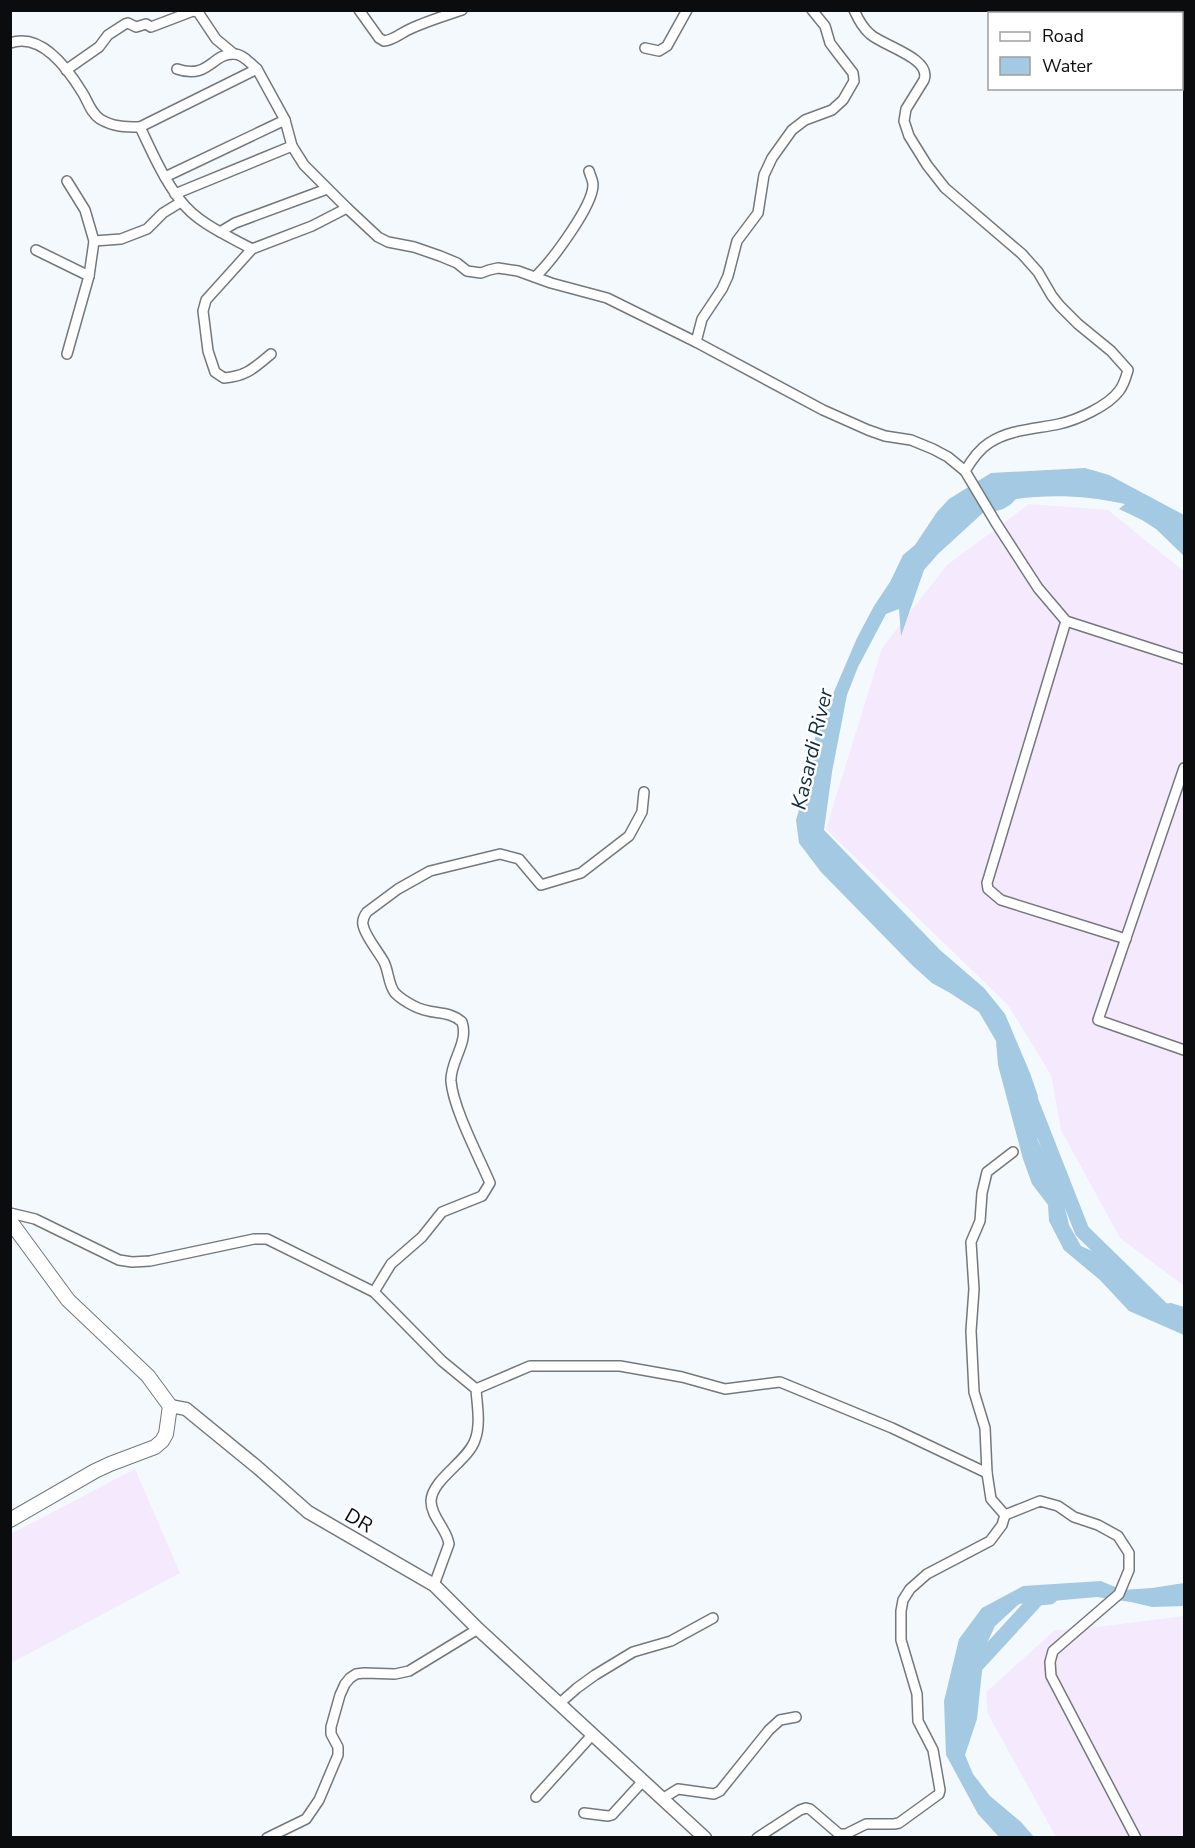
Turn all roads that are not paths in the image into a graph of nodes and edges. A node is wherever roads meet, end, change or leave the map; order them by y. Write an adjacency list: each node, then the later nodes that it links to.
1 (359, 10): 2 (street)
2 (462, 10)
3 (687, 10): 7 (street)
4 (812, 10): 27 (street)
5 (854, 10): 30 (street)
6 (10, 43): 11 (street)
7 (645, 48)
8 (234, 54): 9 (street); 10 (street); 11 (street)
9 (177, 69)
10 (257, 69): 12 (street); 13 (street)
11 (66, 70): 13 (street)
12 (285, 120): 14 (street); 16 (street)
13 (140, 127): 16 (street)
14 (292, 146): 18 (street); 19 (street)
15 (589, 171): 26 (street)
16 (165, 177): 19 (street)
17 (67, 181): 22 (street)
18 (327, 189): 20 (street); 21 (street)
19 (178, 198): 21 (street); 22 (street)
20 (347, 208): 23 (street); 26 (street)
21 (220, 232): 23 (street)
22 (94, 241): 25 (street)
23 (252, 249): 29 (street)
24 (36, 250): 25 (street)
25 (89, 276): 28 (street)
26 (535, 278): 27 (street)
27 (696, 342): 30 (street)
28 (67, 354)
29 (271, 354)
30 (965, 471): 31 (street)
31 (1066, 621): 32 (street); 35 (street)
32 (1185, 659)
33 (1185, 768): 35 (street)
34 (644, 792): 40 (street)
35 (1126, 939): 36 (street)
36 (1185, 1050)
37 (1013, 1152): 43 (street)
38 (10, 1214): 40 (street)
39 (10, 1221): 42 (main road)
40 (374, 1292): 41 (street)
41 (476, 1389): 43 (street); 46 (street)
42 (170, 1406): 45 (main road); 46 (street, DR)
43 (987, 1473): 44 (street)
44 (1005, 1515): 58 (street); 59 (street)
45 (10, 1520)
46 (434, 1585): 48 (street, DR)
47 (713, 1618): 49 (street)
48 (478, 1629): 49 (street, DR); 56 (street)
49 (560, 1704): 51 (street, DR)
50 (796, 1717): 54 (street)
51 (593, 1734): 52 (street, DR); 53 (street)
52 (643, 1781): 54 (street, DR); 55 (street)
53 (536, 1797)
54 (662, 1799): 57 (street, DR)
55 (584, 1813)
56 (267, 1838)
57 (705, 1838)
58 (757, 1838)
59 (1136, 1838)

